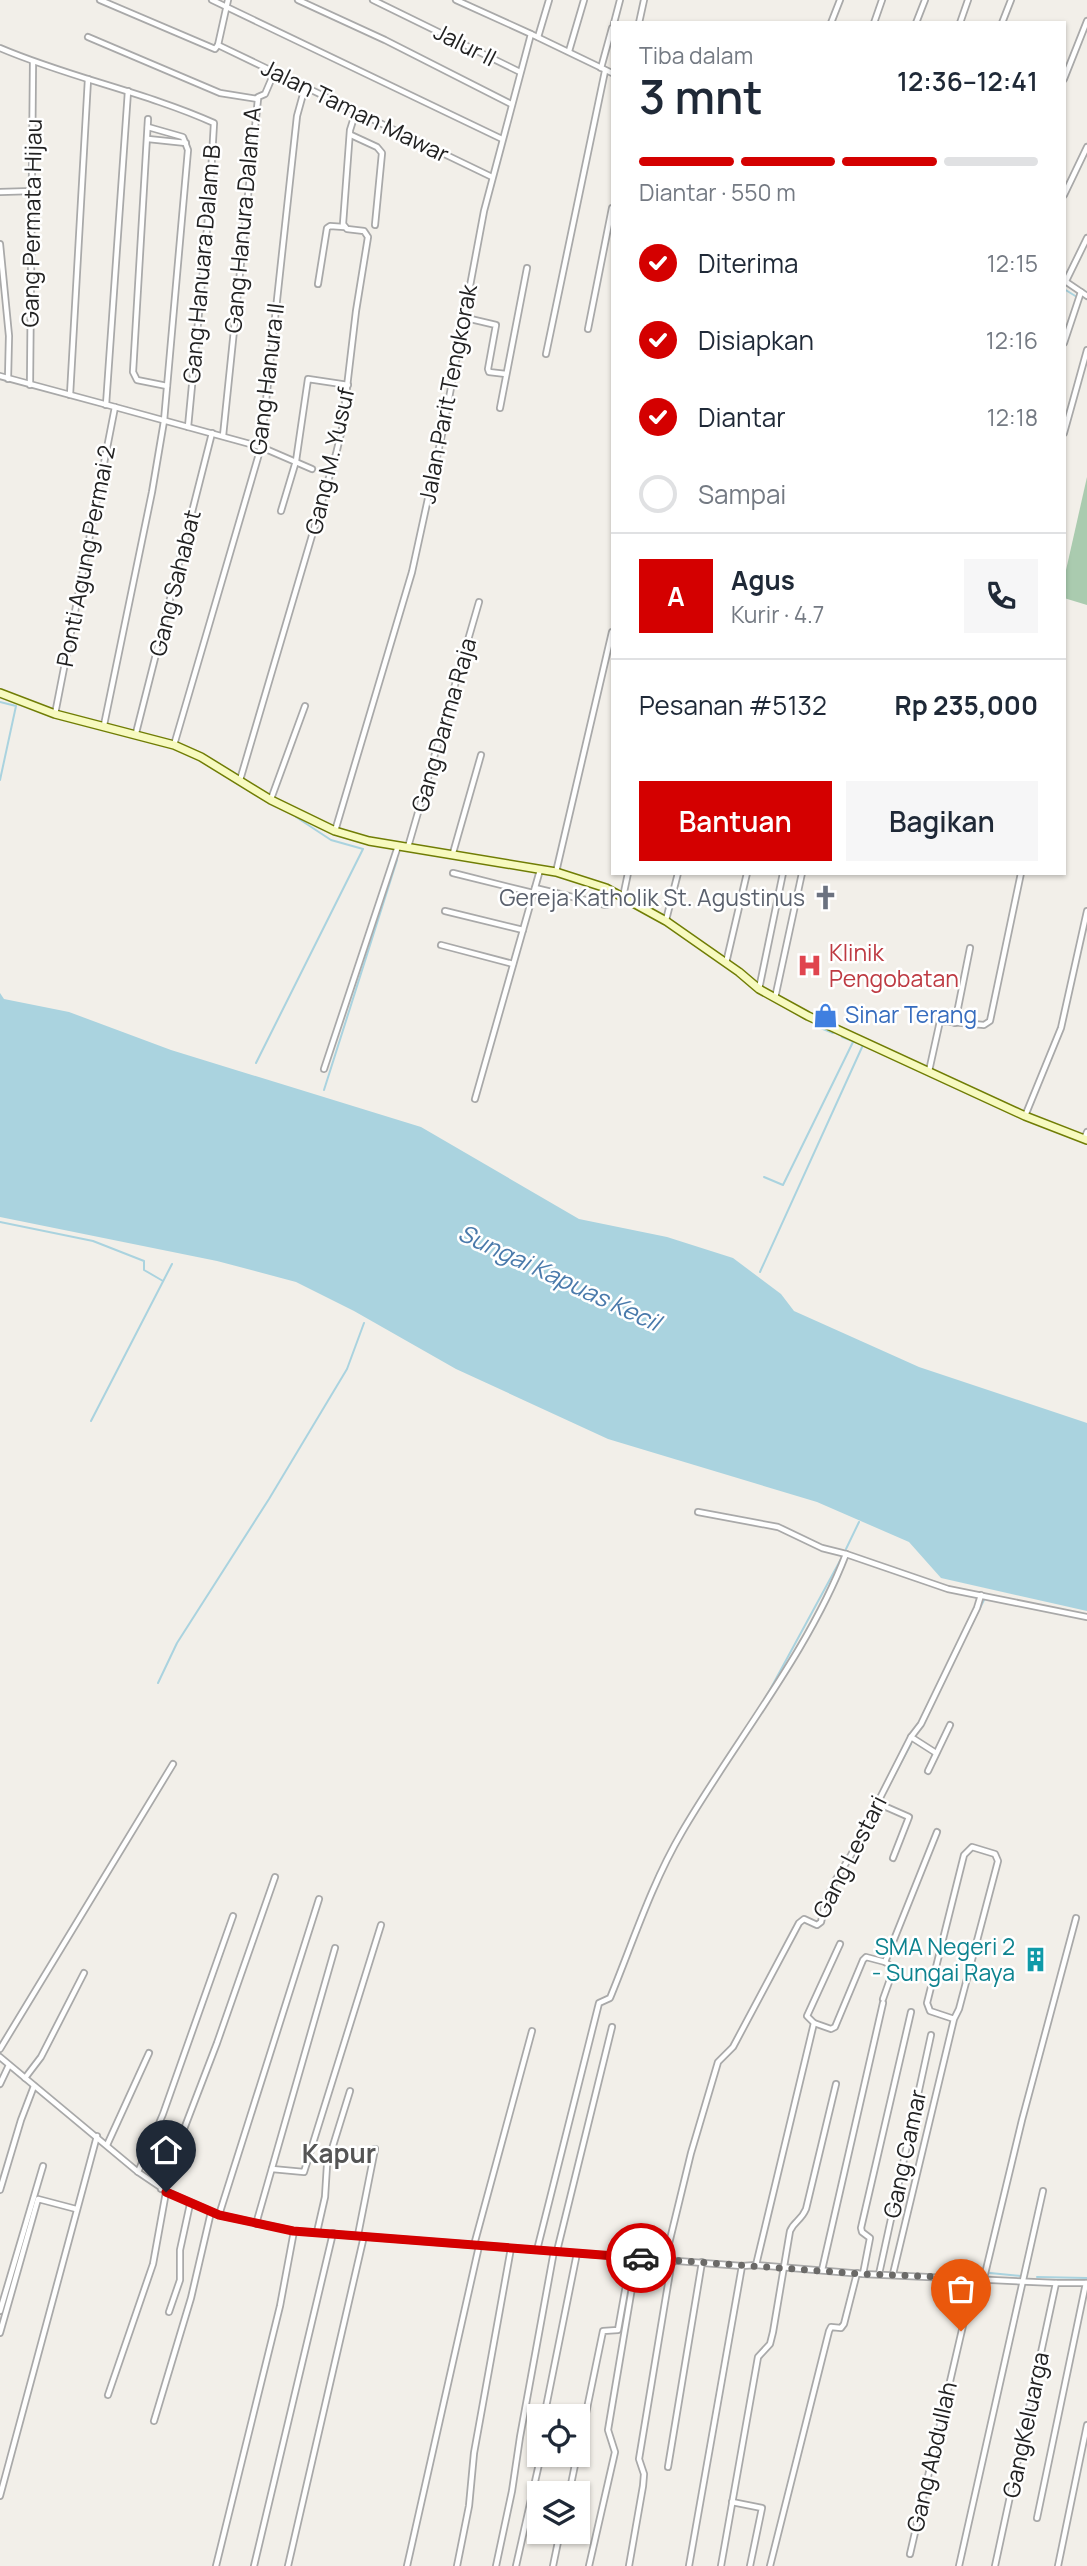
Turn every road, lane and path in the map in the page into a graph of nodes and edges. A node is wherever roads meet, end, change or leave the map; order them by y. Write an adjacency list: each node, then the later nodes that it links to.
1 (100, 0): 28 (street, Jalan Taman Mawar)
2 (212, 0): 15 (street)
3 (298, 0): 41 (street)
4 (373, 0): 34 (street, Jalur II)
5 (456, 0): 24 (street)
6 (549, 0): 27 (street)
7 (584, 0): 30 (street)
8 (620, 0): 16 (street)
9 (644, 0): 17 (street)
10 (840, 0): 18 (street)
11 (883, 0): 19 (street)
12 (925, 0): 20 (street)
13 (968, 0): 21 (street)
14 (1011, 0): 22 (street)
15 (227, 3): 28 (street); 47 (street)
16 (614, 21)
17 (639, 21)
18 (832, 21)
19 (875, 21)
20 (917, 21)
21 (961, 21)
22 (1003, 21)
23 (1087, 21): 33 (street)
24 (531, 34): 27 (street); 34 (street, Jalan Parit Tengkorak)
25 (611, 34): 32 (street)
26 (88, 37): 40 (street, Gang Hanura Dalam A)
27 (538, 37): 30 (street)
28 (218, 45): 35 (street, Jalan Taman Mawar)
29 (0, 48): 31 (street, Gang Hanuara Dalam B)
30 (569, 51): 32 (street)
31 (33, 62): 37 (street, Gang Hanuara Dalam B); 51 (street, Gang Permata Hijau)
32 (603, 69): 36 (street); 69 (street)
33 (1066, 71)
34 (520, 72): 41 (street, Jalan Parit Tengkorak)
35 (274, 73): 38 (street, Jalan Taman Mawar); 40 (street)
36 (611, 73)
37 (88, 79): 39 (street, Gang Hanuara Dalam B); 76 (street)
38 (305, 87): 42 (street, Jalan Taman Mawar); 85 (street, Gang Hanura II)
39 (128, 91): 77 (street); 82 (street, Gang Hanuara Dalam B)
40 (257, 97): 84 (street, Gang Hanura Dalam A)
41 (511, 104): 47 (street, Jalan Parit Tengkorak)
42 (356, 111): 45 (street); 50 (street, Jalan Taman Mawar)
43 (148, 119): 44 (street)
44 (148, 127): 46 (street); 48 (street)
45 (351, 135): 55 (street); 56 (street)
46 (148, 139): 48 (street); 75 (street)
47 (502, 139): 50 (street, Jalan Parit Tengkorak)
48 (187, 143): 75 (street)
49 (1087, 147): 52 (street)
50 (492, 177): 65 (street, Jalan Parit Tengkorak)
51 (33, 191): 53 (street); 73 (street, Gang Permata Hijau)
52 (1066, 191)
53 (0, 192)
54 (611, 213): 66 (street)
55 (375, 225)
56 (344, 227): 62 (street); 74 (street, Gang M. Yusuf)
57 (1087, 238): 60 (street)
58 (0, 244): 72 (street)
59 (527, 268): 70 (street)
60 (1066, 279)
61 (1066, 282): 63 (street)
62 (318, 284)
63 (1081, 292): 64 (street); 67 (street)
64 (1087, 296)
65 (463, 317): 70 (street); 100 (street, Jalan Parit Tengkorak)
66 (588, 329)
67 (1066, 337)
68 (1087, 350): 81 (street)
69 (546, 354)
70 (506, 374): 79 (street)
71 (0, 376): 72 (street)
72 (8, 379): 73 (street)
73 (30, 385): 76 (street)
74 (348, 385): 86 (street); 98 (street, Gang M. Yusuf)
75 (167, 386): 80 (street)
76 (70, 395): 77 (street)
77 (106, 405): 78 (street)
78 (116, 407): 80 (street); 93 (street, Ponti Agung Permai 2)
79 (500, 408)
80 (164, 421): 82 (street); 94 (street)
81 (1066, 426)
82 (188, 427): 83 (street)
83 (212, 433): 84 (street); 95 (street, Gang Sahabat)
84 (223, 436): 85 (street)
85 (261, 447): 86 (street); 96 (street, Gang Hanura II)
86 (296, 461): 87 (street); 88 (street)
87 (312, 469)
88 (281, 511)
89 (479, 602): 102 (street, Gang Darma Raja)
90 (611, 636): 105 (street)
91 (0, 693): 93 (main road)
92 (305, 706): 99 (street)
93 (55, 714): 94 (main road)
94 (104, 725): 95 (main road)
95 (136, 733): 96 (main road)
96 (174, 745): 98 (main road)
97 (481, 755): 103 (street)
98 (240, 780): 99 (main road)
99 (271, 800): 100 (main road)
100 (335, 831): 101 (main road)
101 (398, 845): 102 (main road); 127 (street)
102 (408, 847): 103 (main road)
103 (453, 853): 104 (main road)
104 (540, 869): 105 (main road); 113 (street)
105 (556, 872): 114 (main road)
106 (453, 873): 113 (street)
107 (628, 875): 114 (street)
108 (678, 875): 118 (street)
109 (747, 875): 122 (street)
110 (783, 875): 124 (street)
111 (802, 875): 125 (street)
112 (1021, 875): 126 (street)
113 (534, 890): 115 (street); 119 (street)
114 (623, 897): 118 (main road)
115 (606, 905)
116 (445, 911): 119 (street)
117 (1087, 911): 130 (street)
118 (666, 921): 122 (main road)
119 (523, 930): 123 (street)
120 (441, 945): 123 (street)
121 (970, 948): 126 (street)
122 (726, 963): 124 (main road)
123 (513, 964): 129 (street)
124 (759, 989): 125 (main road)
125 (775, 998): 128 (main road)
126 (954, 1023): 128 (street)
127 (324, 1069)
128 (929, 1072): 130 (main road)
129 (475, 1099)
130 (1025, 1116): 131 (main road)
131 (1086, 1137)
132 (698, 1512): 133 (street)
133 (846, 1554): 134 (street); 188 (street)
134 (981, 1595): 135 (street); 137 (street, Gang Lestari)
135 (1087, 1617)
136 (950, 1725): 138 (street)
137 (911, 1737): 138 (street); 141 (street, Gang Lestari)
138 (936, 1753): 140 (street)
139 (173, 1764): 159 (street)
140 (928, 1771)
141 (877, 1802): 143 (street); 192 (street, Gang Lestari)
142 (937, 1832): 151 (street)
143 (894, 1858)
144 (275, 1877): 175 (street)
145 (319, 1899): 180 (street)
146 (233, 1916): 173 (street)
147 (1076, 1918): 203 (street)
148 (381, 1925): 172 (street)
149 (840, 1944): 155 (street)
150 (335, 1948): 172 (street)
151 (885, 1962): 155 (street); 198 (street)
152 (84, 1973): 163 (street)
153 (911, 2012): 199 (street)
154 (954, 2019): 154 (street); 201 (street)
155 (814, 2023): 195 (street)
156 (612, 2027): 189 (street)
157 (532, 2031): 186 (street)
158 (931, 2035): 200 (street, Gang Camar)
159 (0, 2049)
160 (149, 2053): 169 (street)
161 (0, 2057): 162 (street)
162 (9, 2065): 163 (street); 164 (street)
163 (24, 2078): 166 (street)
164 (0, 2084)
165 (836, 2084): 197 (street)
166 (34, 2087): 168 (street); 174 (street)
167 (350, 2091): 183 (street)
168 (97, 2136): 169 (street); 178 (street)
169 (107, 2145): 173 (street)
170 (375, 2149): 185 (street)
171 (43, 2166): 207 (street)
172 (272, 2169): 181 (street)
173 (138, 2172): 175 (street)
174 (0, 2190)
175 (164, 2190): 177 (street); 210 (street)
176 (1043, 2191): 204 (street)
177 (190, 2204): 179 (street); 208 (street)
178 (76, 2209): 209 (street); 217 (street)
179 (211, 2212): 180 (street); 213 (street)
180 (219, 2215): 181 (street)
181 (256, 2224): 182 (street)
182 (293, 2231): 183 (street); 222 (street)
183 (317, 2232): 184 (street)
184 (333, 2233): 185 (street); 223 (street)
185 (361, 2236): 186 (street); 224 (street)
186 (476, 2246): 187 (street); 225 (street)
187 (511, 2248): 188 (street); 226 (street)
188 (537, 2250): 189 (street)
189 (556, 2251): 190 (street); 227 (street)
190 (577, 2253): 191 (street); 211 (street)
191 (634, 2257): 192 (street); 212 (street); 230 (street)
192 (665, 2260): 193 (street)
193 (672, 2260): 194 (street); 231 (street)
194 (702, 2262): 196 (street); 216 (street)
195 (756, 2265): 196 (street); 197 (street)
196 (742, 2266): 232 (street)
197 (784, 2267): 198 (street); 218 (street)
198 (822, 2270): 199 (street)
199 (860, 2273): 200 (street); 235 (street)
200 (879, 2274): 201 (street)
201 (893, 2274): 202 (street)
202 (974, 2278): 203 (street); 221 (street, Gang Abdullah)
203 (984, 2278): 204 (street)
204 (1022, 2281): 205 (street); 236 (street)
205 (1056, 2283): 206 (street); 237 (street, GangKeluarga)
206 (1087, 2283): 219 (street)
207 (0, 2311)
208 (169, 2312)
209 (0, 2333)
210 (108, 2395)
211 (547, 2404)
212 (588, 2404)
213 (154, 2421)
214 (1087, 2425): 238 (street)
215 (538, 2467): 228 (street)
216 (668, 2467)
217 (0, 2496)
218 (732, 2502): 233 (street); 234 (street)
219 (1037, 2518)
220 (557, 2544): 229 (street)
221 (910, 2554)
222 (216, 2566)
223 (254, 2566)
224 (288, 2566)
225 (407, 2566)
226 (457, 2566)
227 (496, 2566)
228 (516, 2566)
229 (552, 2566)
230 (589, 2566)
231 (629, 2566)
232 (689, 2566)
233 (721, 2566)
234 (750, 2566)
235 (769, 2566)
236 (959, 2566)
237 (995, 2566)
238 (1058, 2566)

